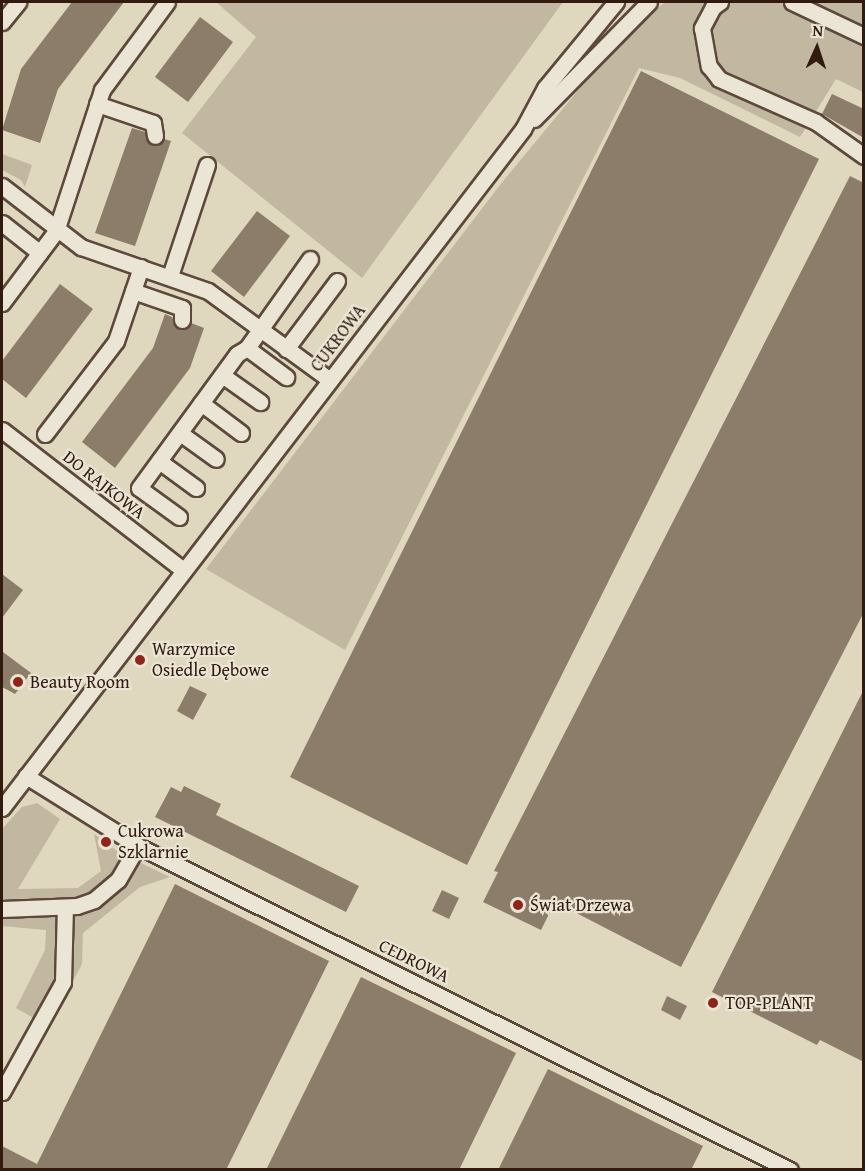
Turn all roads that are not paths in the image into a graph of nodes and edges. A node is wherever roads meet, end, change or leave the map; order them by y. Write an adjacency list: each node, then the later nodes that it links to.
1 (18, 2): 7 (street)
2 (167, 2): 9 (street)
3 (616, 2): 10 (street, CUKROWA)
4 (649, 2): 10 (street, CUKROWA)
5 (720, 2): 12 (street)
6 (792, 2): 8 (street)
7 (2, 22)
8 (864, 36)
9 (97, 104): 11 (street); 16 (street)
10 (523, 129): 30 (street, CUKROWA)
11 (155, 136)
12 (864, 156)
13 (207, 165): 20 (street)
14 (3, 187): 16 (street)
15 (2, 223): 17 (street)
16 (56, 231): 17 (street); 19 (street)
17 (40, 253): 23 (street)
18 (310, 259): 25 (street)
19 (141, 267): 20 (street); 22 (street)
20 (170, 276): 25 (street)
21 (338, 281): 27 (street)
22 (133, 291): 24 (street); 36 (street)
23 (2, 303)
24 (182, 320)
25 (259, 327): 26 (street); 27 (street)
26 (247, 348): 28 (street); 29 (street)
27 (286, 349): 30 (street)
28 (222, 375): 31 (street); 32 (street)
29 (286, 377)
30 (330, 380): 41 (street, CUKROWA)
31 (260, 402)
32 (201, 403): 34 (street); 35 (street)
33 (2, 430): 41 (street, DO RAJKOWA)
34 (241, 432)
35 (180, 433): 37 (street); 38 (street)
36 (45, 434)
37 (216, 459)
38 (159, 460): 39 (street); 40 (street)
39 (196, 488)
40 (178, 517)
41 (183, 570): 42 (street, CUKROWA)
42 (26, 776): 43 (street, CUKROWA); 44 (street, CEDROWA)
43 (2, 808)
44 (138, 846): 45 (street); 48 (street, CEDROWA)
45 (65, 907): 46 (street); 47 (street)
46 (2, 909)
47 (2, 1092)
48 (766, 1164): 49 (street, CEDROWA)
49 (790, 1170)

